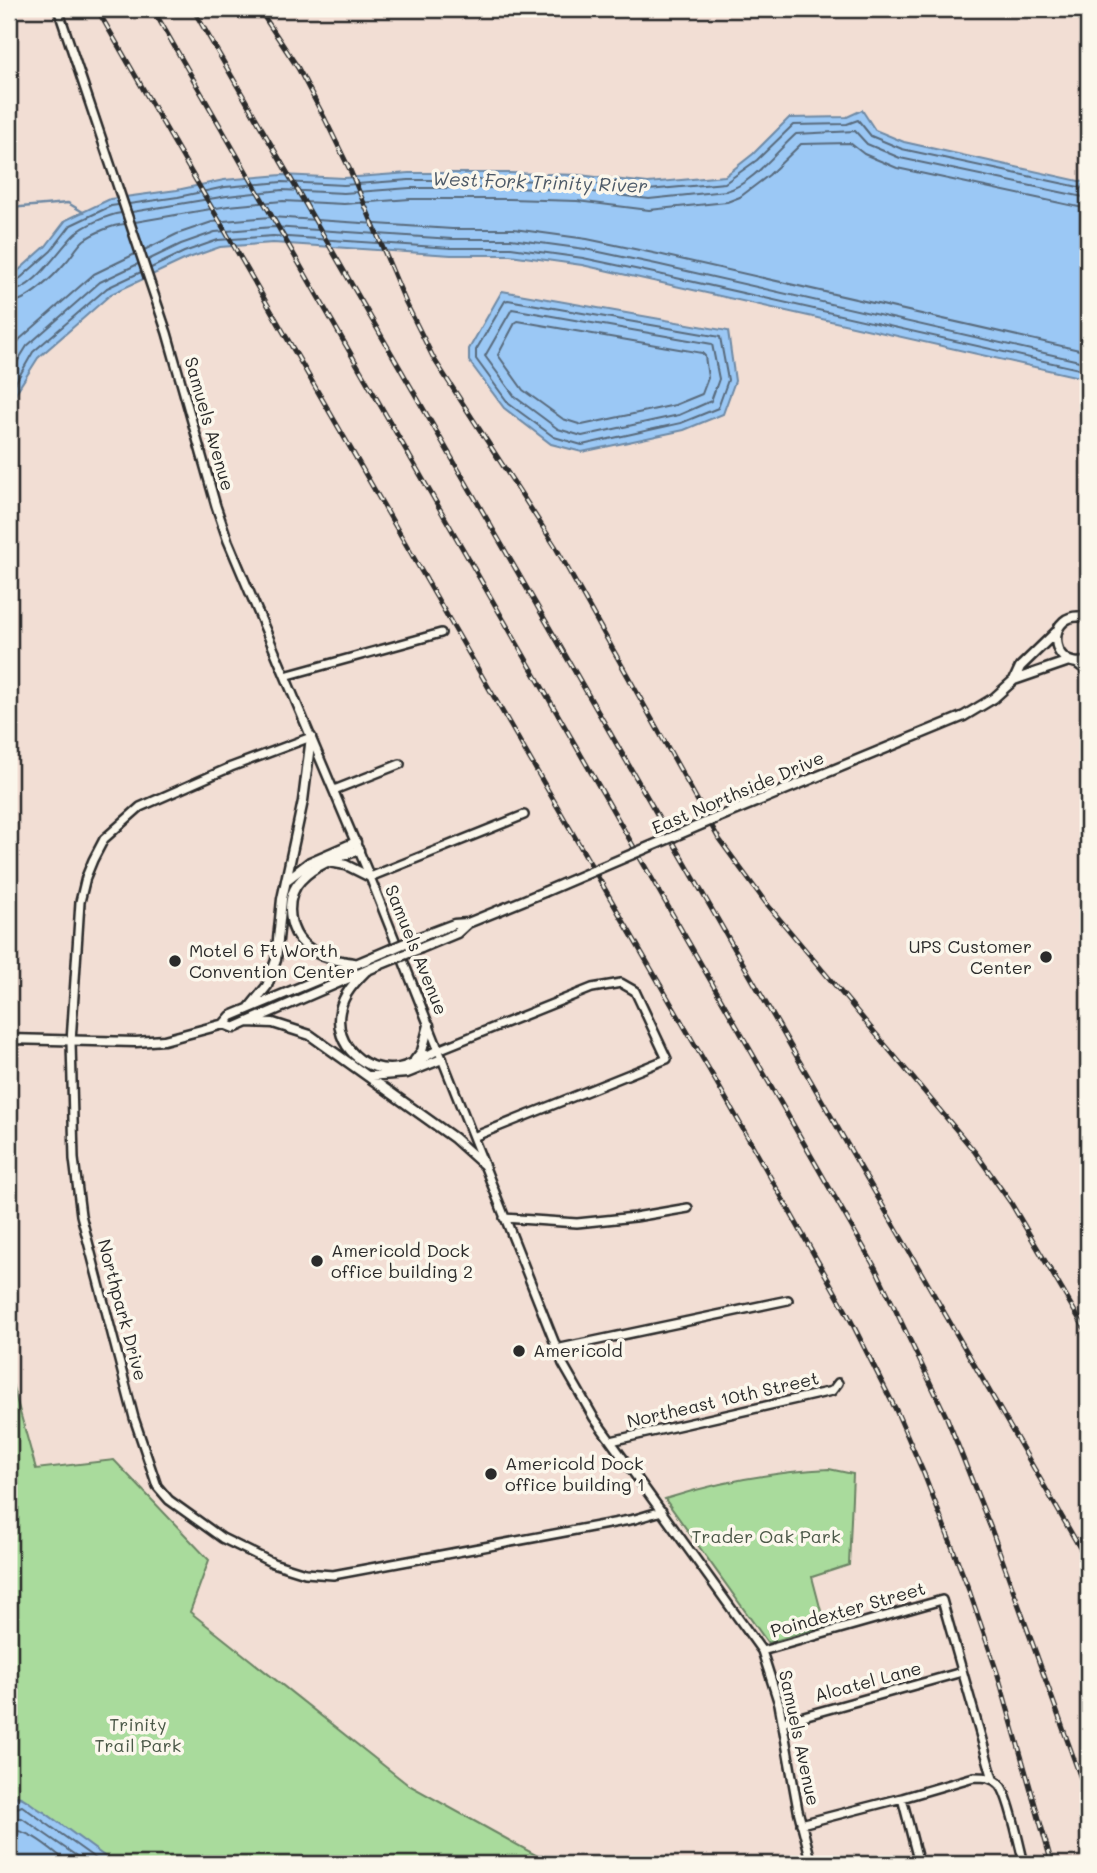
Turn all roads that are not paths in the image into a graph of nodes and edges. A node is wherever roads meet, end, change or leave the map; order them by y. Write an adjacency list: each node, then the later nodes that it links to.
1 (58, 9): 9 (street, Samuels Avenue)
2 (1088, 608): 3 (street)
3 (1085, 617): 4 (street, East Northside Drive)
4 (1057, 631): 7 (street); 10 (street, East Northside Drive)
5 (441, 633): 9 (street)
6 (1088, 661): 7 (street, East Northside Drive)
7 (1072, 662): 8 (street); 10 (street, East Northside Drive)
8 (1088, 672)
9 (285, 676): 11 (street, Samuels Avenue)
10 (1014, 680): 19 (street, East Northside Drive, bridge)
11 (312, 737): 13 (street, Samuels Avenue); 18 (street); 27 (street, Northpark Drive)
12 (400, 764): 13 (street)
13 (334, 790): 15 (street, Samuels Avenue)
14 (524, 814): 17 (street)
15 (357, 846): 16 (street); 17 (street, Samuels Avenue); 18 (street)
16 (329, 862): 17 (street); 20 (street)
17 (370, 877): 25 (street, Samuels Avenue)
18 (288, 879): 22 (street)
19 (468, 923): 20 (street, East Northside Drive, bridge); 21 (street, East Northside Drive, bridge)
20 (357, 963): 22 (street, East Northside Drive)
21 (366, 971): 23 (street, East Northside Drive); 30 (street)
22 (248, 1010): 24 (street, East Northside Drive)
23 (248, 1022): 24 (street, East Northside Drive); 31 (street)
24 (225, 1024): 27 (street, East Northside Drive)
25 (429, 1025): 28 (street, Samuels Avenue); 30 (street)
26 (9, 1039): 27 (street, East Northside Drive)
27 (71, 1042): 40 (street, Northpark Drive)
28 (438, 1050): 29 (street, Samuels Avenue); 30 (street); 32 (street)
29 (442, 1059): 31 (street); 32 (street, Samuels Avenue)
30 (413, 1062)
31 (369, 1076): 33 (street)
32 (472, 1137): 33 (street, Samuels Avenue)
33 (484, 1164): 35 (street, Samuels Avenue)
34 (688, 1208): 35 (street)
35 (504, 1218): 37 (street, Samuels Avenue)
36 (788, 1300): 37 (street)
37 (556, 1349): 39 (street, Samuels Avenue)
38 (838, 1383): 39 (street, Northeast 10th Street)
39 (611, 1441): 40 (street, Samuels Avenue)
40 (662, 1511): 41 (street, Samuels Avenue)
41 (762, 1651): 42 (street, Poindexter Street); 43 (street, Samuels Avenue)
42 (962, 1672): 43 (street, Alcatel Lane); 44 (street)
43 (782, 1722): 46 (street, Samuels Avenue)
44 (993, 1779): 45 (street); 49 (street)
45 (902, 1798): 46 (street); 48 (street)
46 (801, 1824): 47 (street, Samuels Avenue)
47 (812, 1864)
48 (919, 1864)
49 (1024, 1864)

